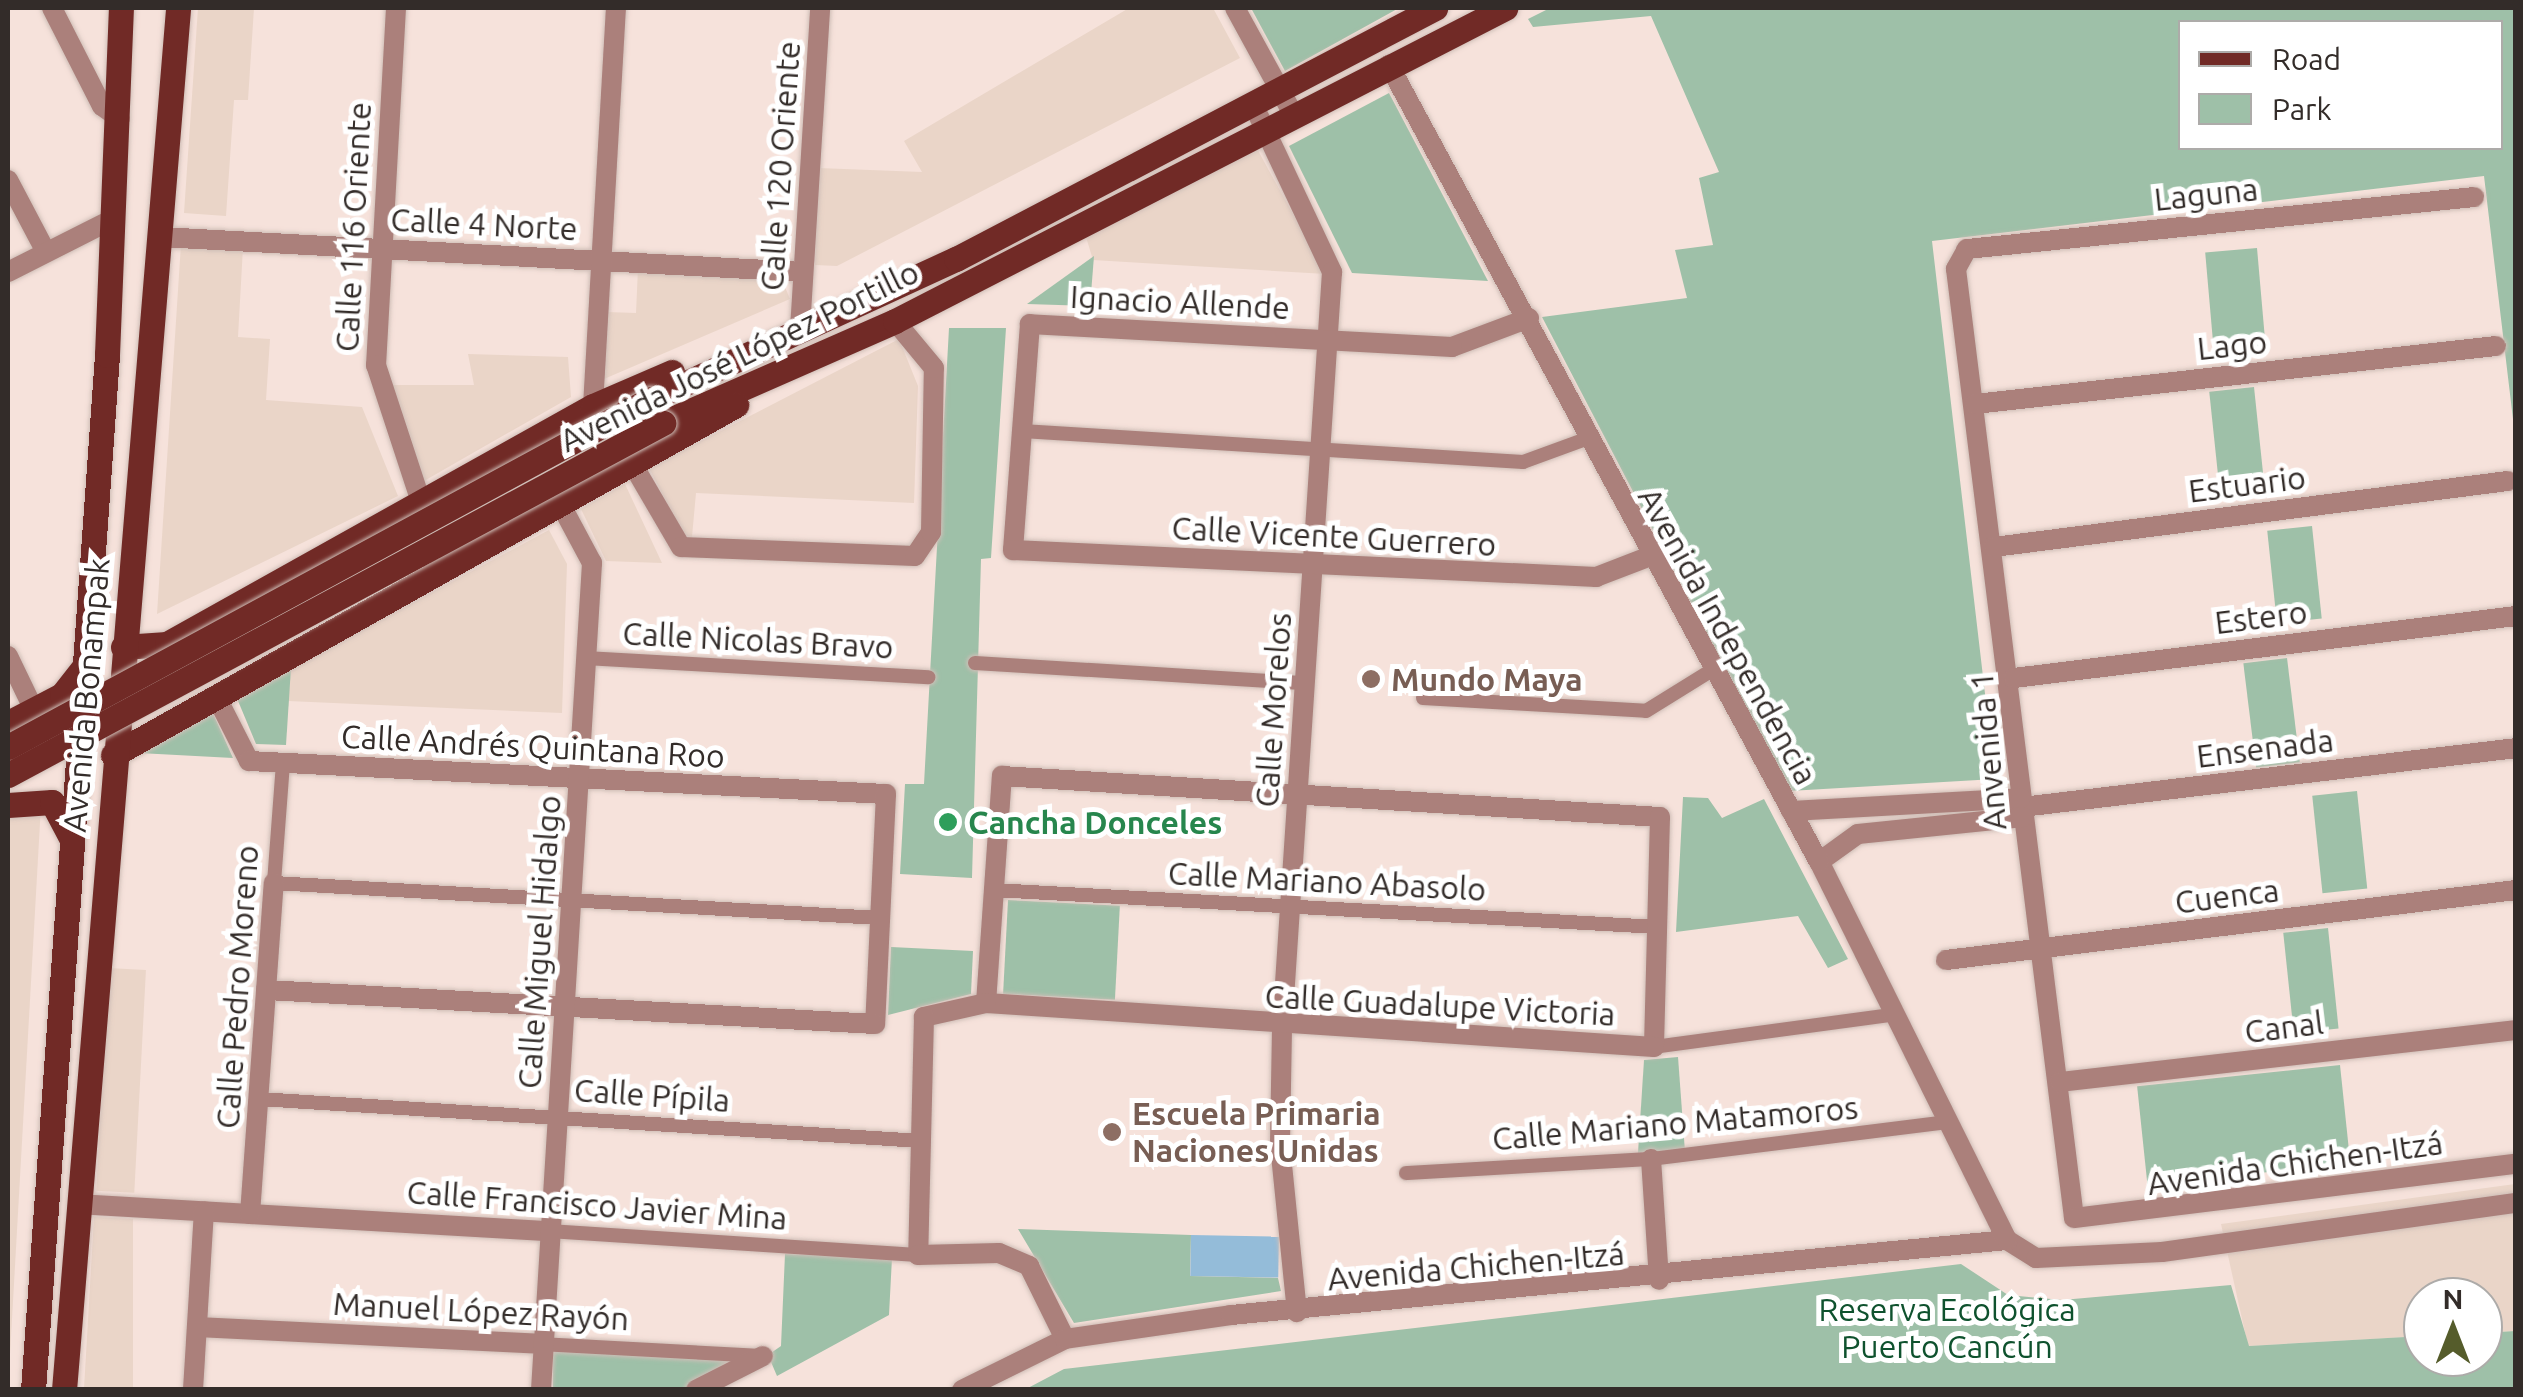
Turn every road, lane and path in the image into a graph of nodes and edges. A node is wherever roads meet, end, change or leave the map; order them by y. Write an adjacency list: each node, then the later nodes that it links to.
1 (52, 8): 13 (street)
2 (121, 8): 13 (main road, Avenida Bonampak)
3 (178, 8): 17 (main road, Avenida Bonampak)
4 (396, 8): 18 (street, Calle 116 Oriente)
5 (616, 8): 20 (street)
6 (820, 8): 23 (street, Calle 120 Oriente)
7 (1235, 8): 11 (street)
8 (1435, 8): 11 (main road, Avenida José López Portillo)
9 (1505, 8): 10 (main road, Avenida José López Portillo)
10 (1389, 65): 11 (main road, Avenida José López Portillo); 24 (street, Avenida Independencia)
11 (1286, 101): 12 (main road, Avenida José López Portillo)
12 (1260, 115): 25 (main road, Avenida José López Portillo); 26 (main road, Avenida José López Portillo); 27 (street, Calle Morelos)
13 (120, 119): 16 (main road, Avenida Bonampak)
14 (8, 180): 19 (street)
15 (2474, 198): 21 (street, Laguna)
16 (115, 218): 19 (street); 29 (main road, Avenida Bonampak)
17 (161, 237): 18 (street, Calle 4 Norte); 30 (main road, Avenida Bonampak)
18 (380, 249): 20 (street, Calle 4 Norte); 39 (street, Calle 116 Oriente)
19 (46, 252): 22 (street)
20 (601, 261): 23 (street, Calle 4 Norte); 33 (street)
21 (1956, 268): 32 (street, Anvenida 1)
22 (8, 272)
23 (804, 272): 26 (street, Calle 120 Oriente)
24 (1529, 318): 27 (street, Ignacio Allende); 35 (street, Avenida Independencia)
25 (895, 321): 31 (main road, Avenida José López Portillo); 37 (street)
26 (800, 329): 33 (main road); 59 (main road, Avenida José López Portillo, bridge)
27 (1328, 339): 34 (street, Ignacio Allende); 36 (street, Calle Morelos)
28 (2496, 346): 32 (street, Lago)
29 (107, 355): 30 (main road); 50 (main road, Avenida Bonampak)
30 (147, 355): 46 (main road, Avenida Bonampak)
31 (820, 355): 37 (main road); 63 (main road, Avenida José López Portillo, bridge)
32 (1975, 404): 41 (street, Anvenida 1)
33 (593, 406): 39 (main road)
34 (1022, 431): 36 (street); 43 (street, Calle Vicente Guerrero)
35 (1586, 439): 36 (street); 42 (street, Avenida Independencia)
36 (1320, 448): 43 (street, Calle Morelos)
37 (632, 464): 40 (main road)
38 (2508, 481): 41 (street, Estuario)
39 (421, 502): 45 (main road)
40 (562, 507): 48 (street, Calle Miguel Hidalgo); 55 (main road)
41 (1994, 546): 53 (street, Anvenida 1)
42 (1648, 557): 43 (street, Calle Vicente Guerrero); 51 (street, Avenida Independencia)
43 (1312, 568): 54 (street, Calle Morelos)
44 (2516, 616): 53 (street, Estero)
45 (195, 629): 46 (main road); 55 (main road)
46 (122, 648): 61 (main road, Avenida Bonampak)
47 (8, 656): 57 (street)
48 (586, 658): 52 (street, Calle Nicolas Bravo); 64 (street, Calle Miguel Hidalgo)
49 (975, 663): 54 (street)
50 (86, 666): 57 (main road); 69 (main road, Avenida Bonampak)
51 (1709, 672): 56 (street); 68 (street, Avenida Independencia)
52 (928, 677)
53 (2014, 678): 67 (street, Anvenida 1)
54 (1305, 683): 65 (street, Calle Morelos)
55 (219, 695): 61 (main road); 62 (street, Calle Andrés Quintana Roo)
56 (1423, 698)
57 (34, 710): 58 (main road)
58 (8, 723)
59 (8, 746): 66 (main road)
60 (2516, 748): 67 (street, Ensenada)
61 (113, 755): 96 (main road, Avenida Bonampak)
62 (283, 764): 64 (street, Calle Andrés Quintana Roo); 71 (street, Calle Pedro Moreno)
63 (8, 775)
64 (580, 777): 74 (street, Calle Miguel Hidalgo); 76 (street, Calle Andrés Quintana Roo)
65 (1298, 794): 72 (street); 75 (street, Calle Morelos); 77 (street)
66 (8, 805): 69 (main road)
67 (2022, 807): 68 (street, Ensenada); 70 (street, Ensenada); 78 (street, Anvenida 1)
68 (1791, 811): 70 (street, Avenida Independencia)
69 (73, 842): 109 (main road, Avenida Bonampak)
70 (1818, 862): 83 (street, Avenida Independencia)
71 (274, 883): 74 (street); 80 (street, Calle Pedro Moreno)
72 (994, 890): 75 (street, Calle Mariano Abasolo); 81 (street)
73 (2516, 890): 78 (street, Cuenca)
74 (574, 899): 76 (street); 82 (street, Calle Miguel Hidalgo)
75 (1290, 907): 77 (street, Calle Mariano Abasolo); 84 (street, Calle Morelos)
76 (880, 918): 82 (street)
77 (1657, 927): 86 (street)
78 (2044, 949): 79 (street, Cuenca); 87 (street, Anvenida 1)
79 (1946, 960)
80 (266, 990): 82 (street); 88 (street, Calle Pedro Moreno)
81 (986, 1003): 84 (street, Calle Guadalupe Victoria); 91 (street, Calle Guadalupe Victoria)
82 (566, 1006): 89 (street, Calle Miguel Hidalgo)
83 (1890, 1015): 86 (street, Calle Guadalupe Victoria); 90 (street, Avenida Independencia)
84 (1282, 1028): 86 (street, Calle Guadalupe Victoria); 104 (street, Calle Morelos)
85 (2516, 1030): 87 (street, Canal)
86 (1654, 1047)
87 (2060, 1082): 99 (street, Anvenida 1)
88 (258, 1100): 89 (street, Calle Pípila); 98 (street, Calle Pedro Moreno)
89 (558, 1116): 91 (street, Calle Pípila); 100 (street, Calle Miguel Hidalgo)
90 (1949, 1122): 92 (street, Calle Mariano Matamoros); 101 (street, Avenida Independencia)
91 (921, 1141): 102 (street)
92 (1651, 1159): 94 (street, Calle Mariano Matamoros); 103 (street)
93 (2516, 1164): 99 (street, Avenida Chichen-Itzá)
94 (1406, 1173)
95 (2516, 1202): 101 (street)
96 (78, 1204): 97 (street, Calle Francisco Javier Mina); 110 (main road, Avenida Bonampak)
97 (204, 1211): 98 (street, Calle Francisco Javier Mina); 105 (street)
98 (250, 1214): 100 (street, Calle Francisco Javier Mina)
99 (2083, 1222)
100 (548, 1231): 102 (street, Calle Francisco Javier Mina); 107 (street, Calle Miguel Hidalgo)
101 (2007, 1240): 103 (street, Avenida Chichen-Itzá)
102 (918, 1254): 106 (street, Calle Francisco Javier Mina)
103 (1659, 1280): 104 (street, Avenida Chichen-Itzá)
104 (1297, 1312): 106 (street, Avenida Chichen-Itzá)
105 (197, 1327): 107 (street, Manuel López Rayón); 111 (street)
106 (1065, 1339): 114 (street, Avenida Chichen-Itzá)
107 (540, 1344): 108 (street, Manuel López Rayón); 112 (street, Calle Miguel Hidalgo)
108 (763, 1356): 113 (street)
109 (32, 1390)
110 (64, 1390)
111 (194, 1390)
112 (540, 1390)
113 (696, 1390)
114 (962, 1390)

